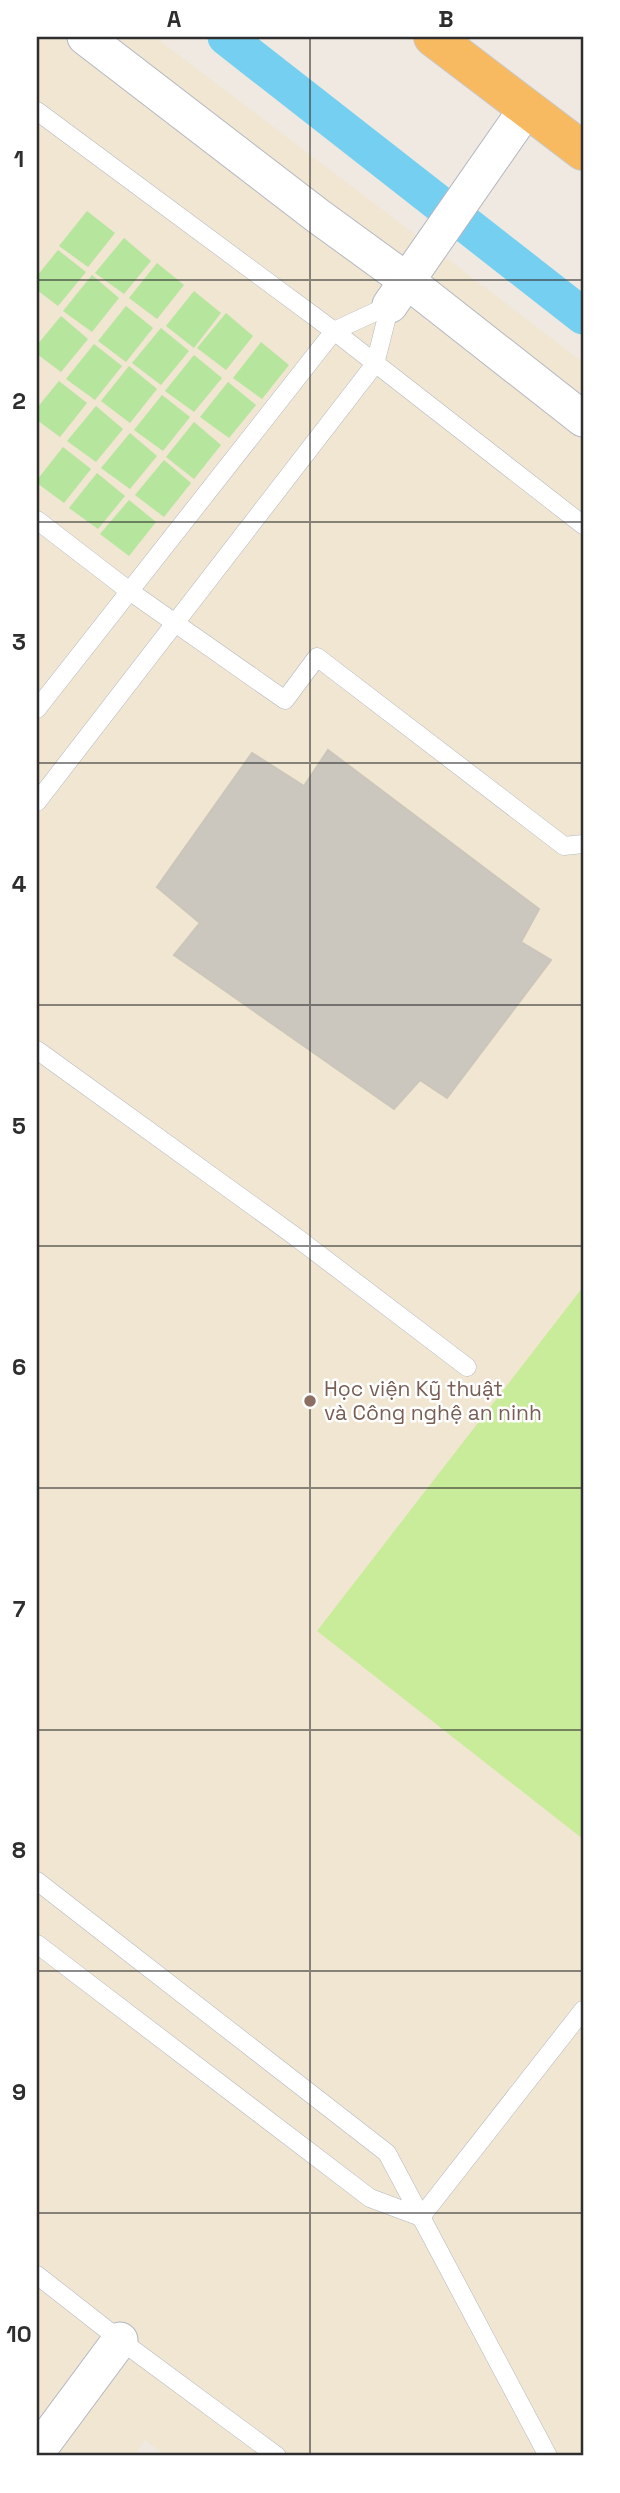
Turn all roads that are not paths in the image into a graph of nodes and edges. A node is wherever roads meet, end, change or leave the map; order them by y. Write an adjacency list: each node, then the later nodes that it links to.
1 (85, 37): 6 (street)
2 (433, 37): 3 (highway)
3 (527, 108): 5 (highway); 6 (street)
4 (37, 111): 7 (lane)
5 (583, 151)
6 (398, 292): 7 (lane); 8 (lane); 9 (street)
7 (334, 331): 8 (lane); 12 (lane)
8 (375, 364): 11 (lane); 13 (lane)
9 (583, 419)
10 (37, 520): 12 (lane)
11 (583, 525)
12 (128, 590): 13 (lane); 14 (lane)
13 (174, 623): 15 (lane); 16 (lane)
14 (37, 709)
15 (37, 802)
16 (583, 844)
17 (37, 1050): 18 (lane)
18 (467, 1367)
19 (37, 1881): 22 (lane)
20 (37, 1944): 22 (lane)
21 (583, 2010): 22 (lane)
22 (421, 2217): 27 (lane)
23 (37, 2275): 24 (lane)
24 (120, 2340): 25 (street); 26 (lane)
25 (37, 2452)
26 (277, 2456)
27 (548, 2456)

